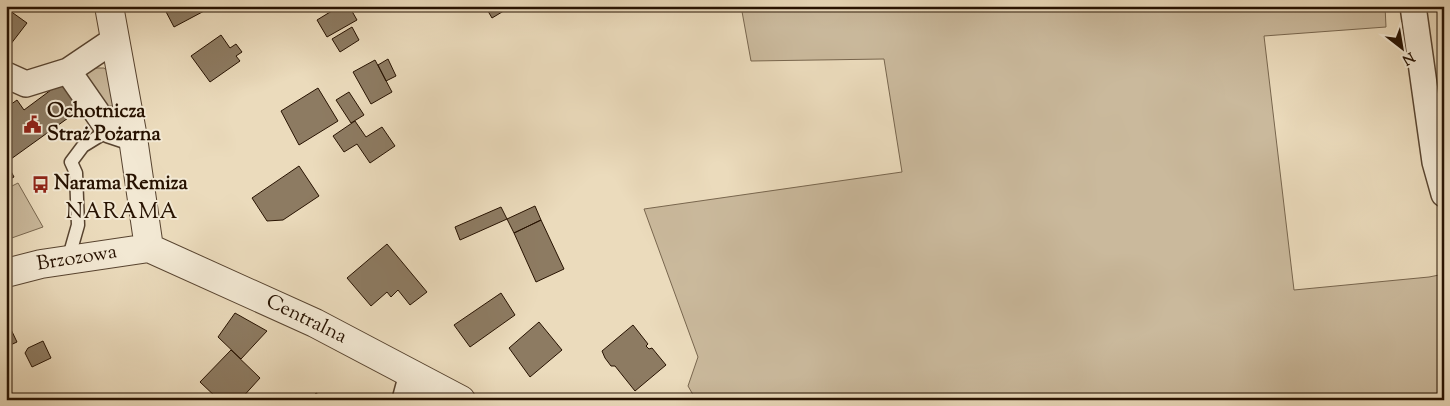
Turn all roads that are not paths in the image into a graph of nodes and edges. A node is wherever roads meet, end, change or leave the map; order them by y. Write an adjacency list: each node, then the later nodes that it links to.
1 (109, 6): 3 (street)
2 (1413, 6): 7 (street)
3 (114, 40): 4 (street); 6 (street)
4 (68, 71): 5 (street); 6 (street)
5 (6, 75)
6 (121, 134): 8 (street); 9 (lane)
7 (1444, 194)
8 (149, 248): 9 (street, Brzozowa); 11 (street, Centralna)
9 (68, 260): 10 (street, Brzozowa)
10 (6, 273)
11 (412, 374): 12 (street); 13 (street, Centralna)
12 (405, 400)
13 (461, 400)

